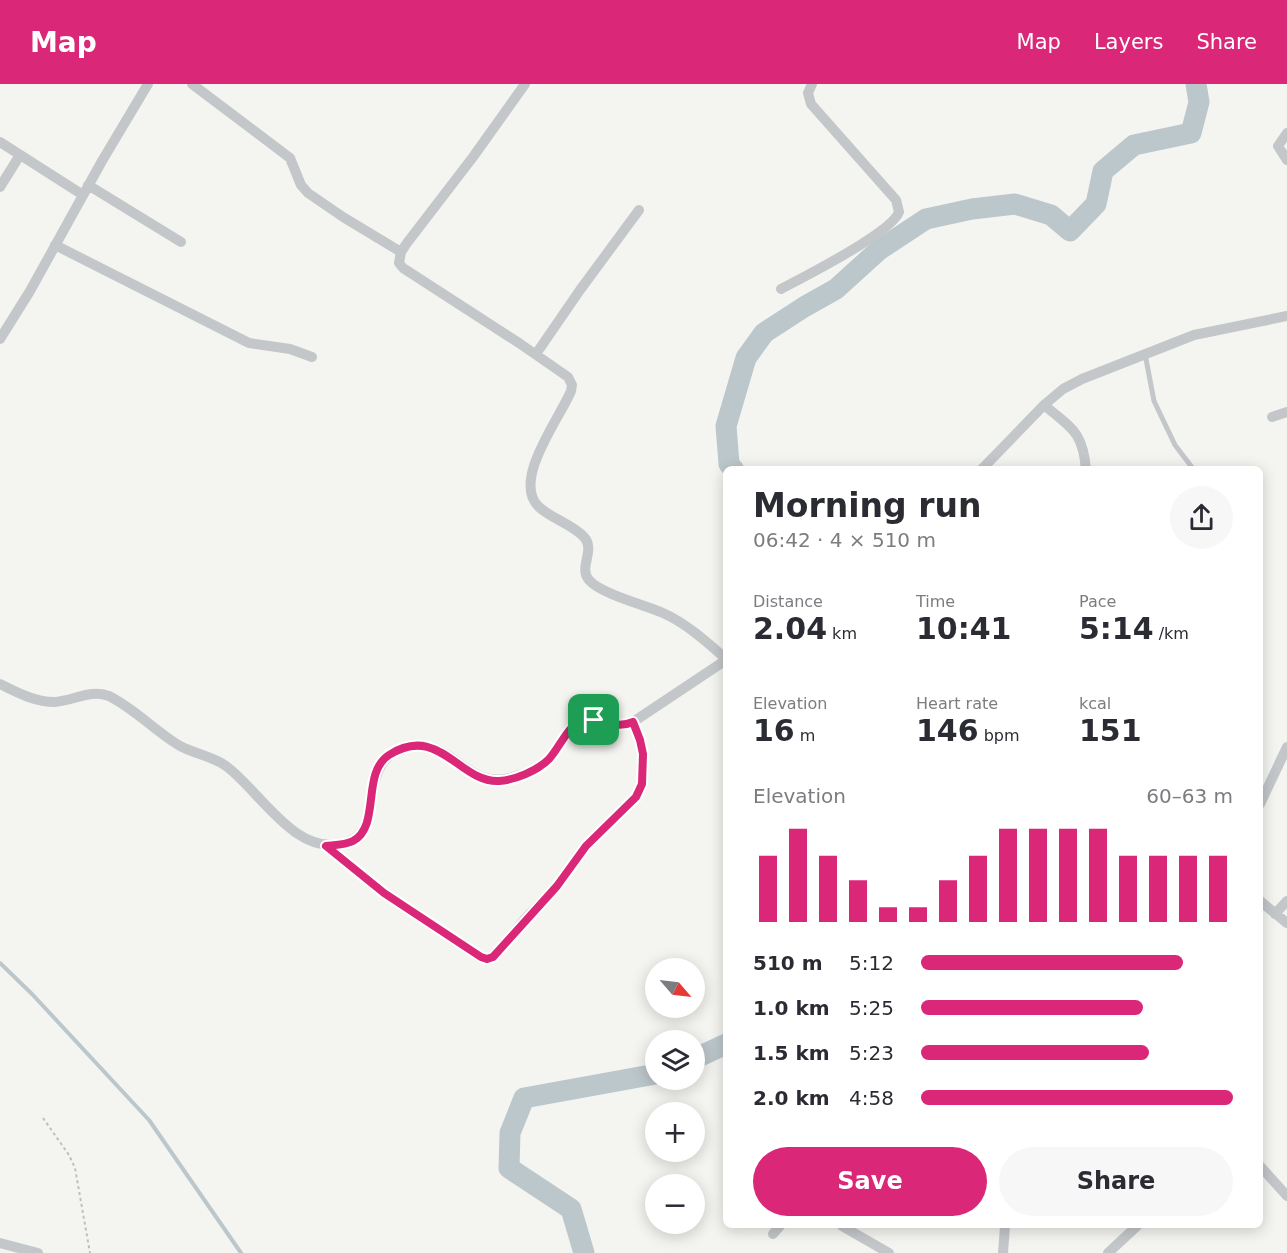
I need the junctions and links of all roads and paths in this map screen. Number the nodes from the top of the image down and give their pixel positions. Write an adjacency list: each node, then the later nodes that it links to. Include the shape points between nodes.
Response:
1 (148, 84): 10 (street)
2 (192, 84): 14 (street, via 290,158 308,193)
3 (525, 84): 14 (street)
4 (812, 84): 15 (street, via 808,93 811,104 896,200 899,212 892,223 837,260)
5 (1287, 133): 8 (street, via 1278,146)
6 (0, 142): 7 (street)
7 (20, 155): 9 (street); 10 (street)
8 (1287, 160)
9 (0, 187)
10 (86, 190): 12 (street); 13 (street)
11 (639, 210): 18 (street)
12 (181, 242)
13 (55, 245): 17 (street); 20 (street, via 249,343 290,349)
14 (401, 252): 18 (street, via 403,268)
15 (781, 289)
16 (1287, 316): 19 (street, via 1194,335)
17 (0, 339)
18 (536, 354): 27 (street, via 563,373 572,386 534,464 530,491 533,499 538,507 587,541 585,570 589,580 664,614)
19 (1145, 354): 21 (street, via 1082,379); 26 (lane, via 1154,401 1175,445)
20 (312, 357)
21 (1044, 405): 24 (street); 25 (street, via 1078,436)
22 (1287, 412): 23 (street)
23 (1272, 417)
24 (985, 466)
25 (1086, 466)
26 (1191, 466)
27 (723, 658)
28 (723, 662): 30 (street)
29 (0, 684): 33 (street, via 25,696 54,702 89,693 109,696 180,746 223,764 297,833)
30 (633, 722): 33 (street, via 624,726 580,721 537,769 499,781 481,777 429,747 416,746 389,755 378,768 363,832 351,842); 33 (street, via 643,754 642,784 636,797 586,846 557,886 490,958 481,957 393,899)
31 (1287, 747): 32 (street)
32 (1263, 798)
33 (326, 846)
34 (1287, 901): 36 (street)
35 (1263, 904): 36 (street)
36 (1275, 914): 37 (street)
37 (1287, 923)
38 (43, 1118): 46 (path, via 75,1168)
39 (1263, 1169): 40 (street)
40 (1287, 1196)
41 (845, 1228): 47 (street)
42 (1005, 1228): 48 (street)
43 (1135, 1228): 49 (street)
44 (0, 1243): 45 (street)
45 (38, 1253)
46 (90, 1253)
47 (889, 1253)
48 (1003, 1253)
49 (1108, 1253)

